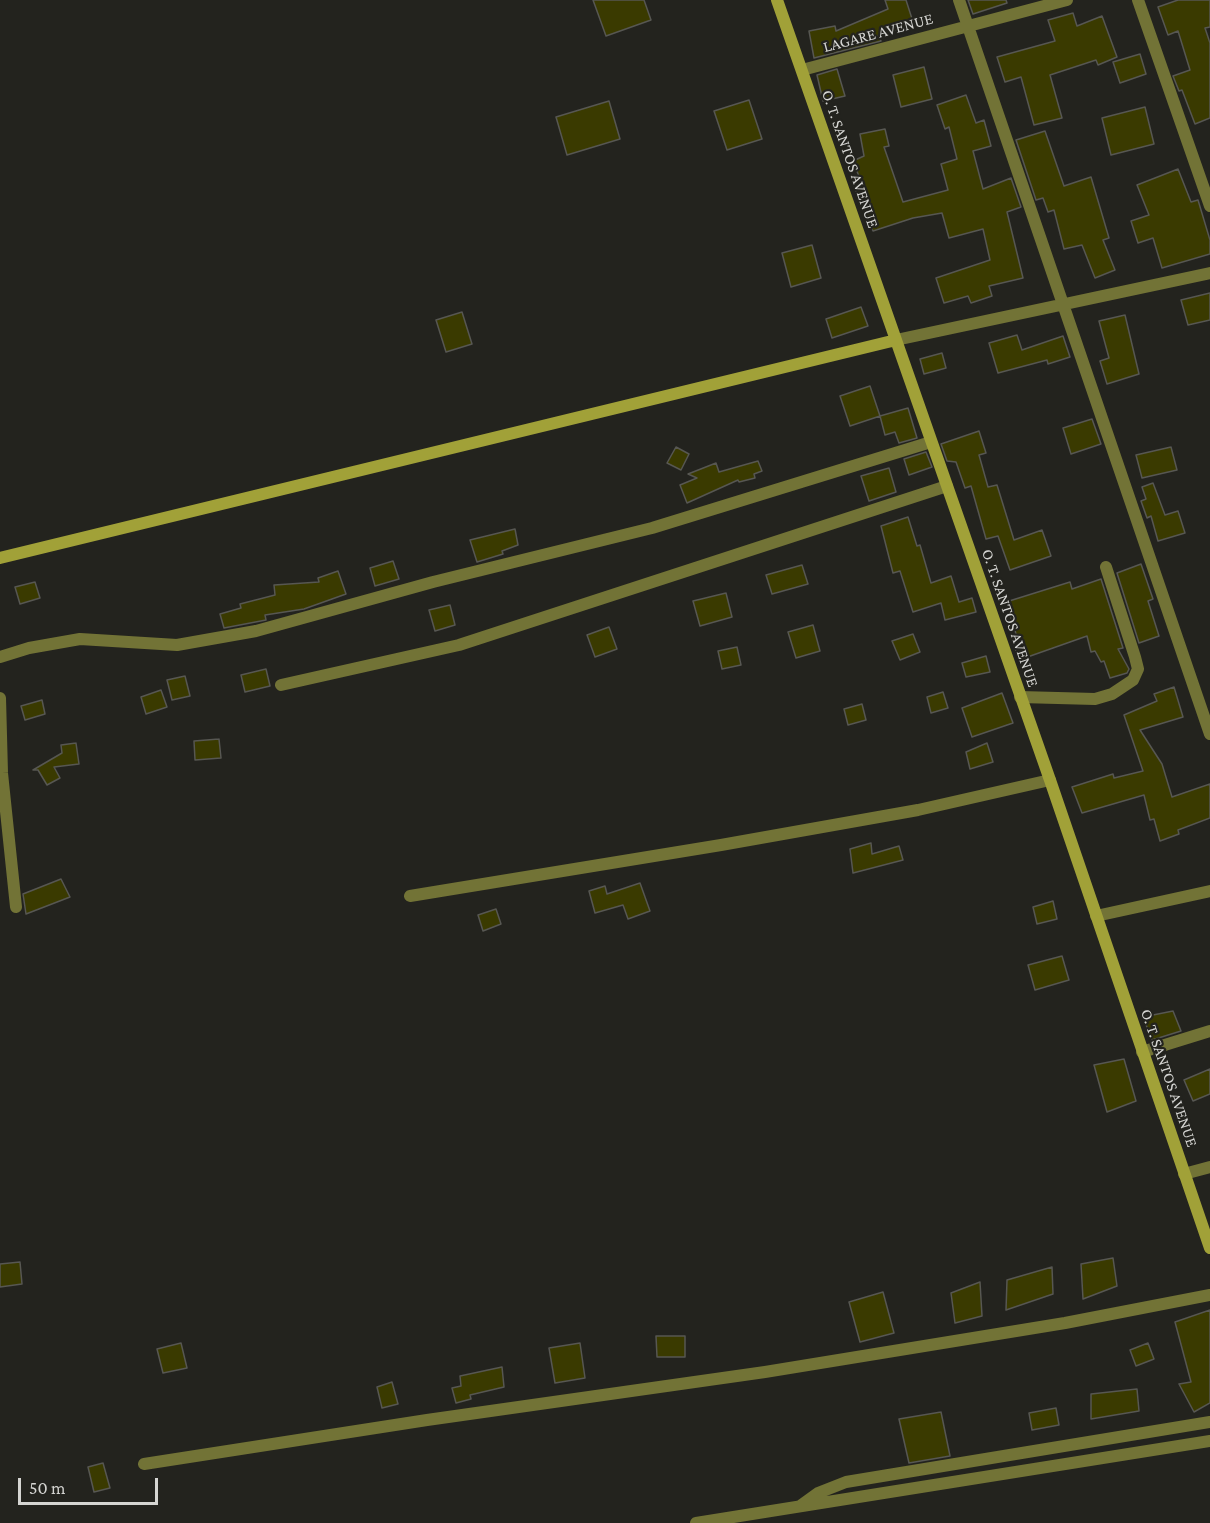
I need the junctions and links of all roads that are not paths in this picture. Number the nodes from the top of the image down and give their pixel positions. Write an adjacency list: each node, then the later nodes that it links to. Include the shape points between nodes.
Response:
1 (777, 0): 6 (street, O. T. SANTOS AVENUE)
2 (959, 0): 5 (street)
3 (1067, 0): 5 (street, LAGARE AVENUE)
4 (1138, 0): 7 (street)
5 (968, 27): 6 (street, LAGARE AVENUE); 9 (street)
6 (802, 70): 10 (street, O. T. SANTOS AVENUE)
7 (1210, 206)
8 (1210, 273): 9 (street)
9 (1062, 306): 10 (street); 19 (street)
10 (896, 340): 11 (street, O. T. SANTOS AVENUE); 13 (street)
11 (932, 442): 12 (street, O. T. SANTOS AVENUE); 15 (street, via 652,528 256,631 177,645 80,639)
12 (947, 486): 16 (street, via 459,645); 17 (street, O. T. SANTOS AVENUE)
13 (0, 558)
14 (1106, 567): 17 (street, via 1138,669 1133,680 1112,694 1095,699)
15 (0, 657)
16 (281, 686)
17 (1020, 697): 20 (street, O. T. SANTOS AVENUE)
18 (0, 698): 23 (street, via 4,796)
19 (1210, 734)
20 (1050, 780): 22 (street, via 918,810); 24 (street, O. T. SANTOS AVENUE)
21 (1210, 891): 24 (street)
22 (410, 896)
23 (16, 907)
24 (1096, 916): 26 (street, O. T. SANTOS AVENUE)
25 (1210, 1031): 26 (street)
26 (1142, 1052): 28 (street, O. T. SANTOS AVENUE)
27 (1210, 1167): 28 (street)
28 (1184, 1174): 29 (street, O. T. SANTOS AVENUE)
29 (1210, 1248)
30 (1210, 1295): 33 (street, via 765,1372)
31 (1210, 1422): 34 (street, via 846,1482 818,1493)
32 (1210, 1441): 34 (street)
33 (144, 1464)
34 (798, 1508): 35 (street)
35 (696, 1523)

